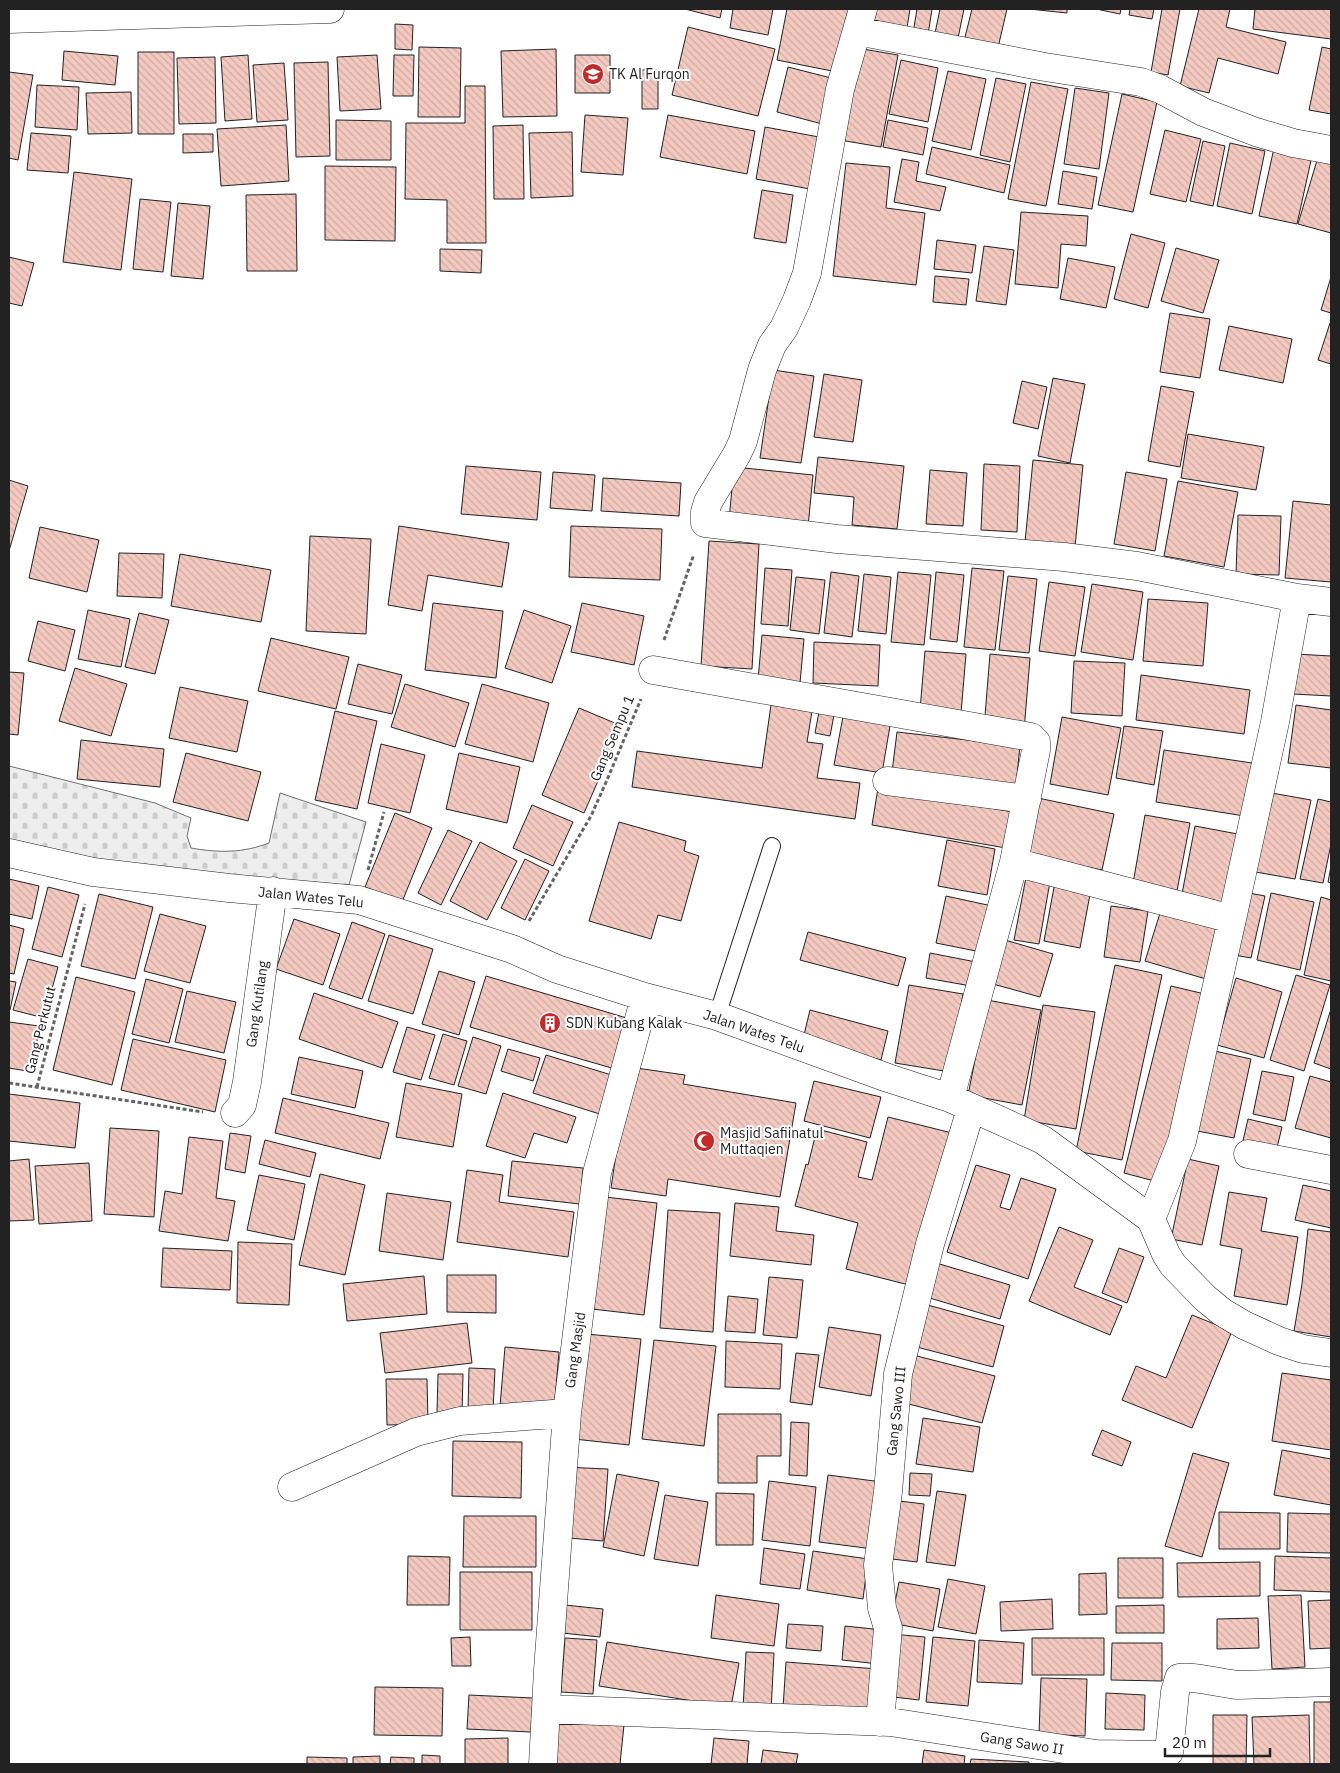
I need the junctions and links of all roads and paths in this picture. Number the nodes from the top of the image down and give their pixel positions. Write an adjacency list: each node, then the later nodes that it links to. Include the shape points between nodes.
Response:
1 (330, 9): 2 (street)
2 (9, 19)
3 (860, 20): 4 (street, via 1045,67 1142,82 1203,112 1256,132); 5 (street, via 840,89 807,273 784,328 772,345 743,442 708,502 704,512)
4 (1331, 150)
5 (705, 523): 6 (street, via 1137,566); 8 (path, Gang Sempu 1)
6 (1297, 598): 7 (street); 18 (street, via 1275,722)
7 (1331, 602)
8 (653, 670): 10 (street, Gang Sawo III, via 1031,737 1036,742 1036,750); 19 (path, Gang Sempu 1, via 591,816)
9 (887, 781): 10 (street)
10 (1027, 799): 14 (street, Gang Sawo III)
11 (384, 812): 17 (path)
12 (772, 846): 21 (lane)
13 (9, 853): 15 (street, Jalan Wates Telu)
14 (1014, 862): 18 (street); 24 (street, Gang Sawo III)
15 (93, 872): 16 (street, Jalan Wates Telu); 23 (path, Gang Perkutut)
16 (273, 891): 17 (street, Jalan Wates Telu); 25 (street, Gang Kutilang, via 247,1082 242,1105)
17 (359, 900): 19 (street, Jalan Wates Telu)
18 (1232, 919): 28 (street, via 1182,1140)
19 (512, 949): 20 (street, Jalan Wates Telu, via 557,969)
20 (645, 998): 21 (street, Jalan Wates Telu); 30 (street, Gang Masjid, via 597,1173)
21 (717, 1016): 24 (street, Jalan Wates Telu)
22 (9, 1083): 23 (path)
23 (38, 1087): 25 (path, Gang Perkutut, via 228,1116)
24 (961, 1103): 28 (street, Jalan Wates Telu, via 1043,1140); 34 (street, Gang Sawo III, via 898,1374 878,1565 882,1608 888,1628)
25 (235, 1113)
26 (1248, 1154): 27 (street)
27 (1331, 1170)
28 (1151, 1219): 29 (street, via 1173,1265 1222,1312 1279,1342)
29 (1331, 1353)
30 (566, 1413): 31 (street, via 460,1421 416,1432); 33 (street, Gang Masjid)
31 (292, 1487)
32 (1331, 1682): 34 (street, Gang Sawo II, via 1238,1685 1179,1678 1169,1752 1162,1755 1096,1754)
33 (546, 1709): 34 (street); 35 (street, Gang Masjid)
34 (884, 1722)
35 (544, 1764)

